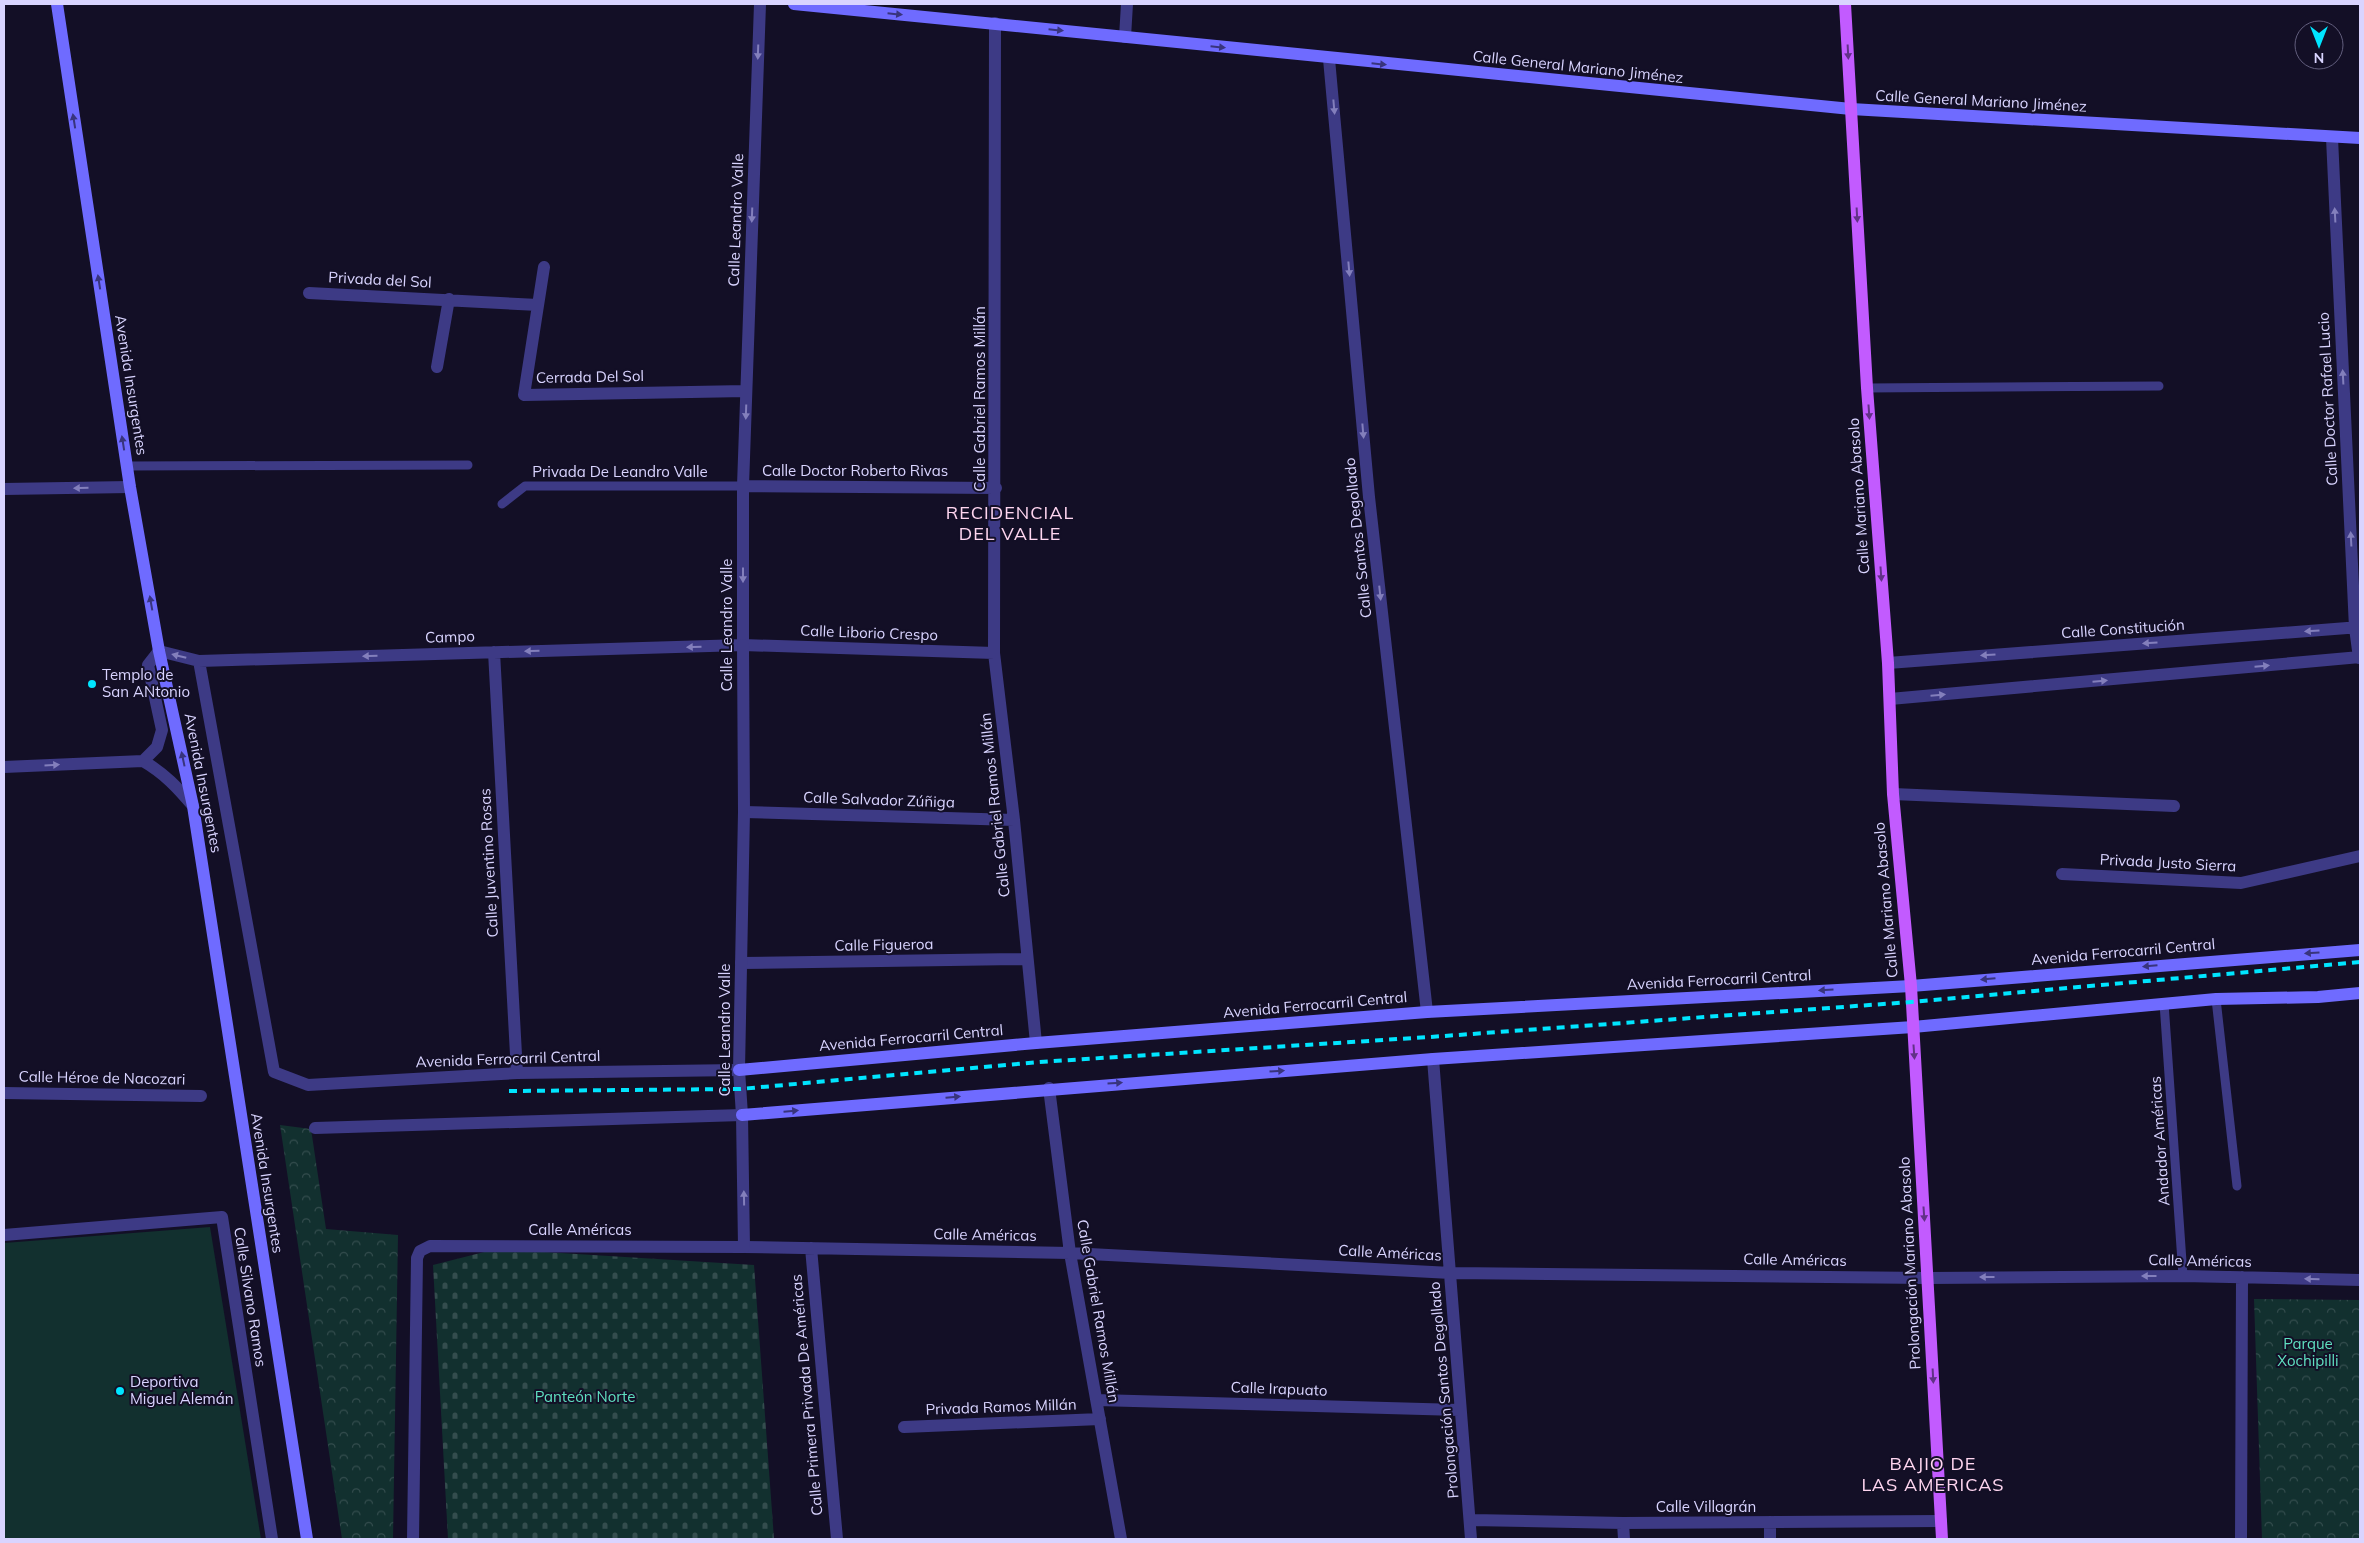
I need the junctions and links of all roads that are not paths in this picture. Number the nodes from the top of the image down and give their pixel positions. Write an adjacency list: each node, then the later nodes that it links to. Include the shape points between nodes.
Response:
1 (57, 4): 21 (main road, Avenida Insurgentes, one-way to 1)
2 (760, 4): 19 (street, Calle Leandro Valle, one-way to 19)
3 (794, 4): 6 (main road, Calle General Mariano Jiménez, one-way to 6)
4 (1127, 4): 7 (street)
5 (1845, 4): 9 (main road, Calle Mariano Abasolo, one-way to 9)
6 (995, 23): 7 (main road, Calle General Mariano Jiménez, one-way to 7); 25 (street, Calle Gabriel Ramos Millán)
7 (1125, 37): 8 (main road, Calle General Mariano Jiménez, one-way to 8)
8 (1330, 59): 9 (main road, Calle General Mariano Jiménez, one-way to 9); 52 (street, Calle Santos Degollado, one-way to 52, via 1369,497)
9 (1851, 109): 10 (main road, Calle General Mariano Jiménez); 18 (main road, Calle Mariano Abasolo, one-way to 18)
10 (2332, 138): 11 (main road, Calle General Mariano Jiménez); 27 (street, Calle Doctor Rafael Lucio, one-way to 10)
11 (2360, 138)
12 (544, 267): 15 (street)
13 (309, 293): 14 (street, Privada del Sol)
14 (449, 300): 15 (street); 16 (street)
15 (538, 305): 19 (street, Cerrada Del Sol, via 524,395)
16 (437, 367)
17 (2159, 386): 18 (lane)
18 (1867, 388): 34 (main road, Calle Mariano Abasolo, one-way to 34)
19 (746, 391): 22 (street, Calle Leandro Valle, one-way to 22)
20 (468, 465): 21 (lane)
21 (127, 466): 23 (main road, Avenida Insurgentes)
22 (743, 486): 25 (street, Calle Doctor Roberto Rivas); 26 (lane, Privada De Leandro Valle, via 525,486); 28 (street, Calle Leandro Valle, one-way to 28)
23 (130, 487): 24 (street, one-way to 24); 29 (main road, Avenida Insurgentes, one-way to 23)
24 (4, 488)
25 (996, 488): 31 (street, Calle Gabriel Ramos Millán)
26 (502, 504)
27 (2358, 627): 32 (street, Calle Doctor Rafael Lucio); 34 (street, Calle Constitución, one-way to 34)
28 (743, 646): 30 (street, Campo, one-way to 30); 31 (street, Calle Liborio Crespo); 41 (street, Calle Leandro Valle)
29 (159, 651): 33 (street, Campo, one-way to 29); 36 (street, via 148,665 162,730 157,747); 39 (main road, Avenida Insurgentes, one-way to 29)
30 (494, 652): 33 (street, Campo, one-way to 33); 57 (street, Calle Juventino Rosas)
31 (994, 653): 42 (street, Calle Gabriel Ramos Millán)
32 (2360, 658): 35 (street, one-way to 32)
33 (199, 661): 57 (street, Avenida Ferrocarril Central, via 274,1072 308,1085)
34 (1888, 663): 35 (main road, Calle Mariano Abasolo)
35 (1890, 699): 38 (main road, Calle Mariano Abasolo)
36 (143, 761): 37 (street, one-way to 36); 39 (street, via 173,782)
37 (4, 767)
38 (1893, 794): 40 (street); 48 (main road, Calle Mariano Abasolo)
39 (193, 806): 82 (main road, Avenida Insurgentes)
40 (2174, 806)
41 (744, 812): 42 (street, Calle Salvador Zúñiga); 47 (street, Calle Leandro Valle)
42 (1014, 820): 46 (street, Calle Gabriel Ramos Millán)
43 (2360, 856): 44 (street, Privada Justo Sierra, via 2241,883)
44 (2062, 874)
45 (2360, 950): 48 (main road, Avenida Ferrocarril Central, one-way to 48)
46 (1026, 960): 47 (street, Calle Figueroa); 54 (street, Calle Gabriel Ramos Millán)
47 (741, 963): 56 (street, Calle Leandro Valle)
48 (1910, 986): 52 (main road, Avenida Ferrocarril Central, one-way to 52); 53 (main road, Prolongación Mariano Abasolo)
49 (2360, 993): 50 (main road)
50 (2216, 999): 51 (main road); 63 (lane)
51 (2164, 1003): 53 (main road); 69 (lane, Andador Américas)
52 (1427, 1012): 54 (main road, Avenida Ferrocarril Central)
53 (1912, 1027): 55 (main road); 71 (main road, Prolongación Mariano Abasolo, one-way to 71)
54 (1036, 1043): 56 (main road, Avenida Ferrocarril Central)
55 (1433, 1059): 58 (main road, one-way to 55); 68 (street, Prolongación Santos Degollado)
56 (738, 1070): 57 (street, Avenida Ferrocarril Central); 61 (street, Calle Leandro Valle)
57 (517, 1073)
58 (1049, 1088): 61 (main road, one-way to 58); 67 (street, Calle Gabriel Ramos Millán)
59 (4, 1093): 60 (street, Calle Héroe de Nacozari)
60 (201, 1096)
61 (742, 1115): 62 (street); 65 (street, Calle Leandro Valle, one-way to 61)
62 (315, 1128)
63 (2238, 1186)
64 (4, 1235): 81 (street, Calle Silvano Ramos, via 222,1217)
65 (744, 1247): 66 (street, Calle Américas); 83 (street, Calle Américas, via 430,1246 420,1250 416,1258)
66 (811, 1248): 67 (street, Calle Américas); 84 (street, Calle Primera Privada De Américas)
67 (1070, 1253): 68 (street, Calle Américas); 73 (street, Calle Gabriel Ramos Millán)
68 (1451, 1273): 71 (street, Calle Américas); 74 (street, Prolongación Santos Degollado)
69 (2183, 1276): 70 (street, Calle Américas); 71 (street, Calle Américas, one-way to 71)
70 (2242, 1277): 72 (street, Calle Américas, one-way to 70); 90 (street)
71 (1928, 1278): 78 (main road, Prolongación Mariano Abasolo, one-way to 78)
72 (2360, 1280)
73 (1097, 1400): 74 (street, Calle Irapuato); 75 (street, Calle Gabriel Ramos Millán)
74 (1460, 1410): 77 (street, Prolongación Santos Degollado)
75 (1100, 1420): 76 (street, Privada Ramos Millán); 85 (street, Calle Gabriel Ramos Millán)
76 (904, 1427)
77 (1471, 1520): 80 (street, Calle Villagrán); 86 (street, Prolongación Santos Degollado)
78 (1941, 1521): 79 (street, Calle Villagrán); 89 (main road, Prolongación Mariano Abasolo)
79 (1770, 1522): 80 (street, Calle Villagrán); 88 (street)
80 (1623, 1524): 87 (street)
81 (272, 1539)
82 (307, 1539)
83 (413, 1539)
84 (837, 1539)
85 (1120, 1539)
86 (1471, 1539)
87 (1624, 1539)
88 (1770, 1539)
89 (1942, 1539)
90 (2241, 1539)

